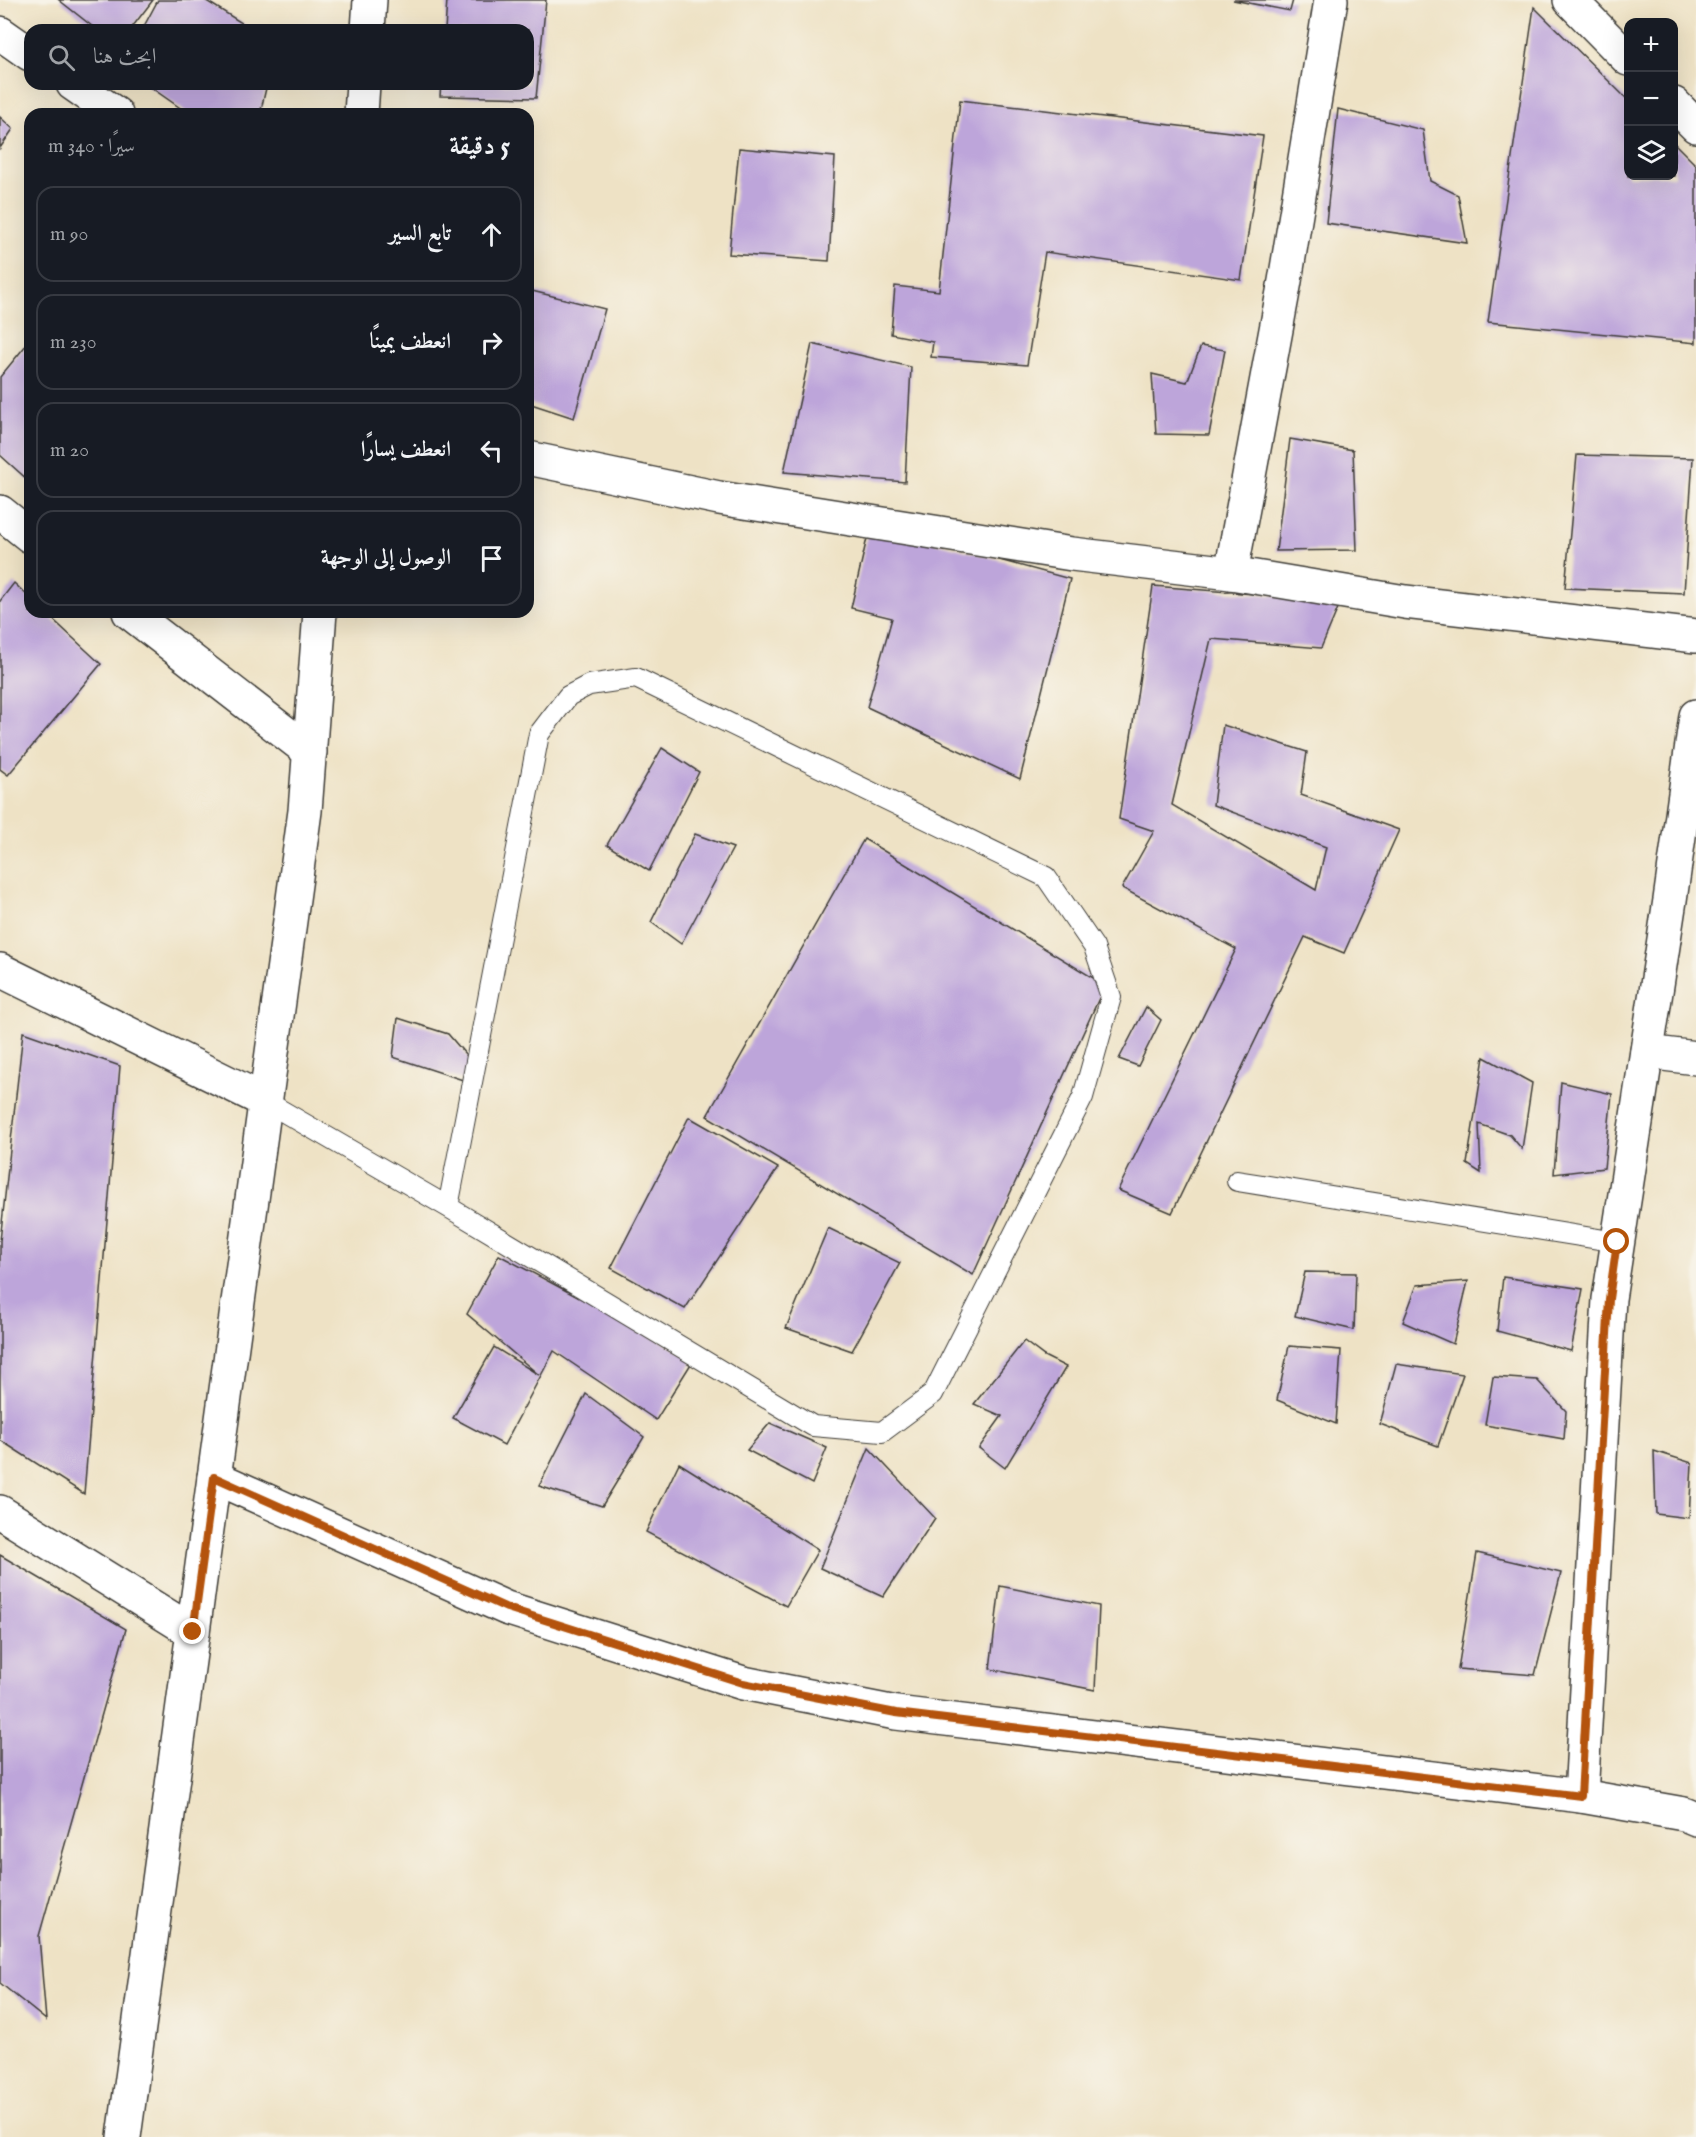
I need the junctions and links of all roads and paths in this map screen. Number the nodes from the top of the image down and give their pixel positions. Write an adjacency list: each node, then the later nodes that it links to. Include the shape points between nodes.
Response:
1 (370, 0): 4 (street)
2 (1331, 0): 17 (street)
3 (1570, 0): 7 (street)
4 (368, 24)
5 (0, 33): 6 (street)
6 (24, 50)
7 (1624, 53)
8 (82, 90): 10 (street)
9 (363, 90): 11 (street)
10 (107, 108)
11 (361, 108)
12 (1678, 108): 13 (street)
13 (1696, 126)
14 (534, 459): 17 (street, via 719,498 1072,554)
15 (0, 512): 16 (street)
16 (24, 531)
17 (1231, 573): 20 (street, via 1405,602)
18 (137, 618): 22 (street)
19 (320, 618): 22 (street)
20 (1696, 636)
21 (1696, 716): 24 (street)
22 (310, 752): 26 (street)
23 (0, 969): 26 (street)
24 (1647, 1052): 25 (street); 29 (street)
25 (1696, 1058)
26 (265, 1101): 28 (lane); 30 (street)
27 (1237, 1181): 29 (lane)
28 (448, 1207): 28 (lane, via 539,734 568,696 589,685 636,678 1046,877 1094,946 1111,997 1083,1097 933,1394 882,1432 813,1426)
29 (1617, 1242): 33 (street, via 1609,1299)
30 (214, 1477): 32 (street); 33 (street, via 507,1608 743,1683 896,1713)
31 (0, 1512): 32 (street)
32 (193, 1632): 35 (street)
33 (1581, 1796): 34 (street)
34 (1696, 1819)
35 (124, 2137)

